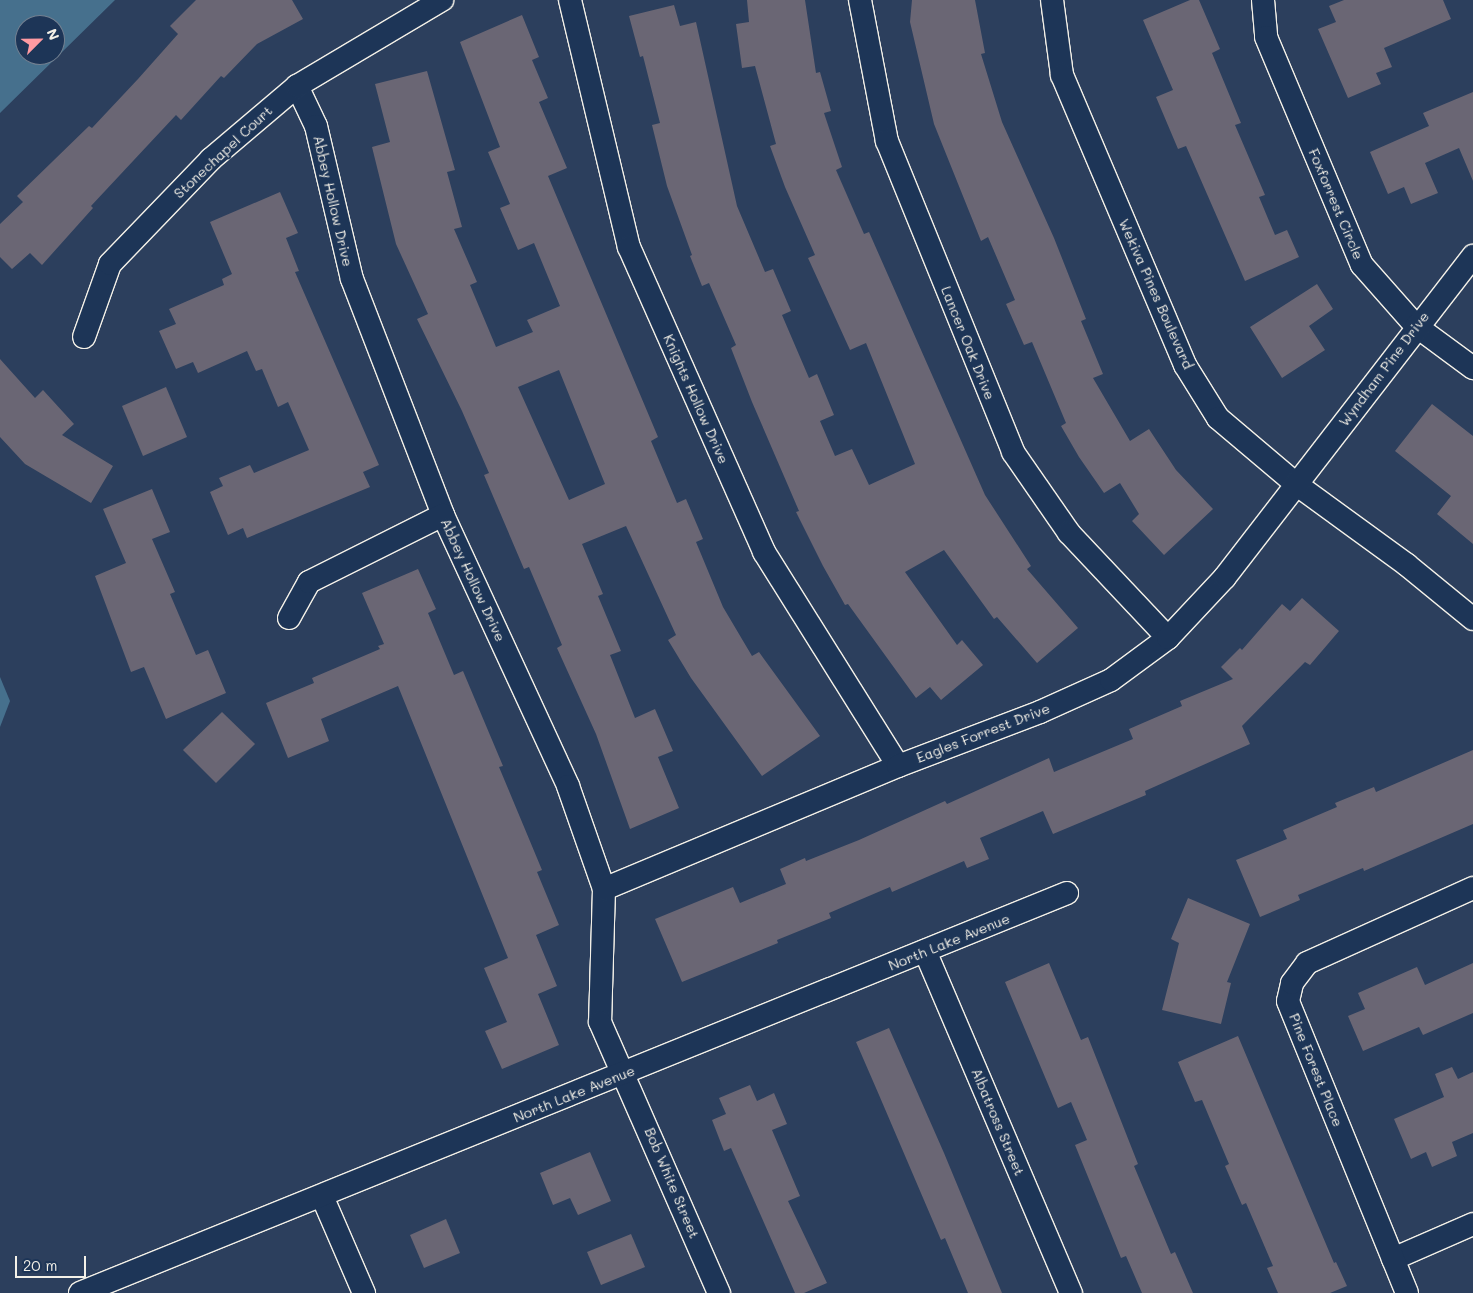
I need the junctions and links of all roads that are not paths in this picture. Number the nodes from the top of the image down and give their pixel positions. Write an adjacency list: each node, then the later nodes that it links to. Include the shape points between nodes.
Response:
1 (442, 0): 6 (street, Stonechapel Court)
2 (570, 0): 16 (street, Knights Hollow Drive, via 629,247 764,552)
3 (860, 0): 15 (street, Lancer Oak Drive, via 888,141 1013,452 1069,533)
4 (1052, 0): 11 (street, Wekiva Pines Boulevard, via 1062,75 1185,365 1218,418)
5 (1263, 0): 8 (street, Foxforrest Circle, via 1266,38 1362,265)
6 (297, 86): 9 (street, Stonechapel Court, via 212,159 110,264); 12 (street, Abbey Hollow Drive, via 316,126 352,279)
7 (1473, 256): 8 (street, Wyndham Pine Drive)
8 (1416, 326): 10 (street, Foxforrest Circle); 11 (street, Wyndham Pine Drive)
9 (84, 337)
10 (1473, 368)
11 (1296, 484): 14 (street, Wekiva Pines Boulevard, via 1408,565); 15 (street, Eagles Forrest Drive, via 1225,577)
12 (443, 515): 13 (street, via 309,582); 18 (street, Abbey Hollow Drive, via 568,786)
13 (289, 618)
14 (1473, 619)
15 (1168, 638): 16 (street, Eagles Forrest Drive, via 1111,680 1040,712)
16 (898, 766): 18 (street, Eagles Forrest Drive)
17 (1473, 888): 24 (street, Pine Forest Place, via 1307,963 1292,983 1288,1001)
18 (604, 889): 21 (street, Abbey Hollow Drive, via 600,1022)
19 (1067, 894): 20 (street, North Lake Avenue)
20 (925, 951): 21 (street, North Lake Avenue); 28 (street, Albatross Street)
21 (626, 1074): 22 (street, North Lake Avenue); 27 (street, Bob White Street)
22 (322, 1196): 25 (street, North Lake Avenue); 26 (street)
23 (1473, 1224): 24 (street)
24 (1393, 1259): 29 (street, Pine Forest Place)
25 (80, 1293)
26 (364, 1293)
27 (719, 1293)
28 (1071, 1293)
29 (1407, 1293)

